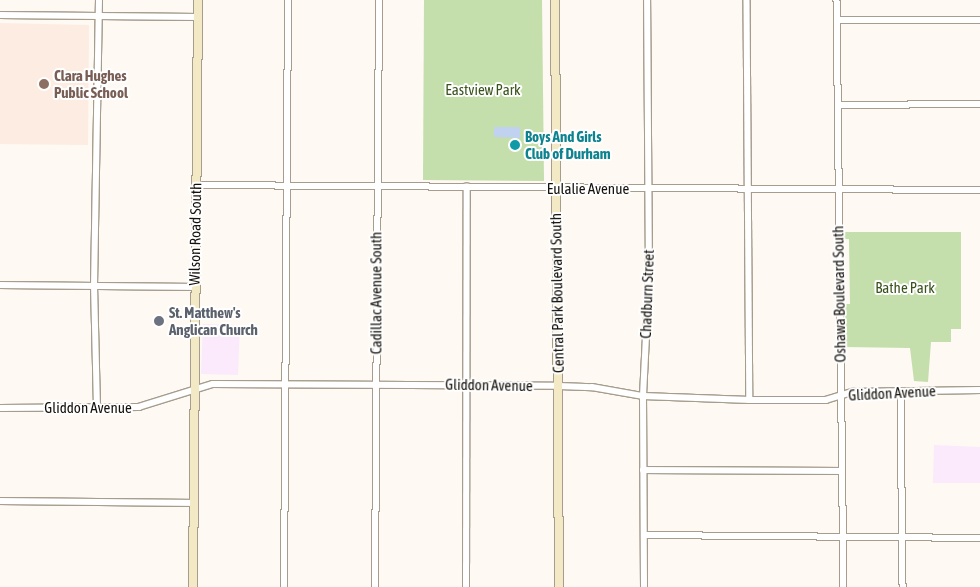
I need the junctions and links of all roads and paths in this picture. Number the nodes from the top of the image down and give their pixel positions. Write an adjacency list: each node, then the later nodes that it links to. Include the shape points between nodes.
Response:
1 (99, 0): 10 (street)
2 (198, 0): 11 (main road, Wilson Road South)
3 (288, 0): 17 (street)
4 (379, 0): 18 (street, Cadillac Avenue South)
5 (555, 0): 20 (main road, Central Park Boulevard South)
6 (647, 0): 21 (street, Chadburn Street)
7 (746, 0): 22 (street)
8 (837, 0): 12 (street, Oshawa Boulevard South)
9 (0, 15): 10 (street)
10 (99, 15): 11 (street); 26 (street)
11 (197, 16): 16 (main road, Wilson Road South)
12 (838, 20): 13 (street); 15 (street, Oshawa Boulevard South)
13 (980, 20)
14 (980, 104): 15 (street)
15 (838, 105): 23 (street, Oshawa Boulevard South)
16 (196, 184): 17 (street, Eulalie Avenue); 27 (main road, Wilson Road South)
17 (286, 186): 18 (street, Eulalie Avenue); 29 (street)
18 (377, 187): 19 (street, Eulalie Avenue); 28 (street, Cadillac Avenue South)
19 (467, 187): 20 (street, Eulalie Avenue); 30 (street)
20 (555, 189): 21 (street, Eulalie Avenue); 31 (main road, Central Park Boulevard South)
21 (649, 189): 22 (street, Eulalie Avenue); 35 (street, Chadburn Street, via 649,276)
22 (747, 189): 23 (street, Eulalie Avenue); 37 (street)
23 (837, 190): 24 (street, Eulalie Avenue); 36 (street, Oshawa Boulevard South)
24 (980, 190)
25 (0, 285): 26 (street)
26 (94, 286): 27 (street); 39 (street)
27 (195, 287): 32 (main road, Wilson Road South)
28 (376, 383): 29 (street, Gliddon Avenue); 30 (street, Gliddon Avenue); 50 (street, Cadillac Avenue South)
29 (285, 384): 32 (street, Gliddon Avenue, via 213,384); 49 (street)
30 (467, 384): 31 (street, Gliddon Avenue); 51 (street)
31 (559, 386): 35 (street, Gliddon Avenue, via 592,387); 52 (main road, Central Park Boulevard South)
32 (195, 388): 39 (street, Gliddon Avenue, via 139,407); 43 (main road, Wilson Road South)
33 (980, 390): 34 (street, Gliddon Avenue)
34 (901, 391): 36 (street, Gliddon Avenue, via 853,392); 46 (street)
35 (643, 396): 37 (street, Gliddon Avenue); 40 (street, Chadburn Street)
36 (841, 396): 37 (street, Gliddon Avenue, via 826,400); 41 (street, Oshawa Boulevard South)
37 (750, 400)
38 (0, 408): 39 (street, Gliddon Avenue)
39 (96, 408)
40 (643, 470): 41 (street); 44 (street, Chadburn Street)
41 (841, 471): 45 (street, Oshawa Boulevard South)
42 (0, 502): 43 (street)
43 (195, 503): 48 (main road, Wilson Road South)
44 (644, 535): 45 (street); 53 (street, Chadburn Street)
45 (844, 538): 46 (street); 54 (street, Oshawa Boulevard South)
46 (902, 538): 47 (street); 55 (street)
47 (980, 538)
48 (193, 587)
49 (284, 587)
50 (375, 587)
51 (466, 587)
52 (559, 587)
53 (644, 587)
54 (844, 587)
55 (903, 587)

